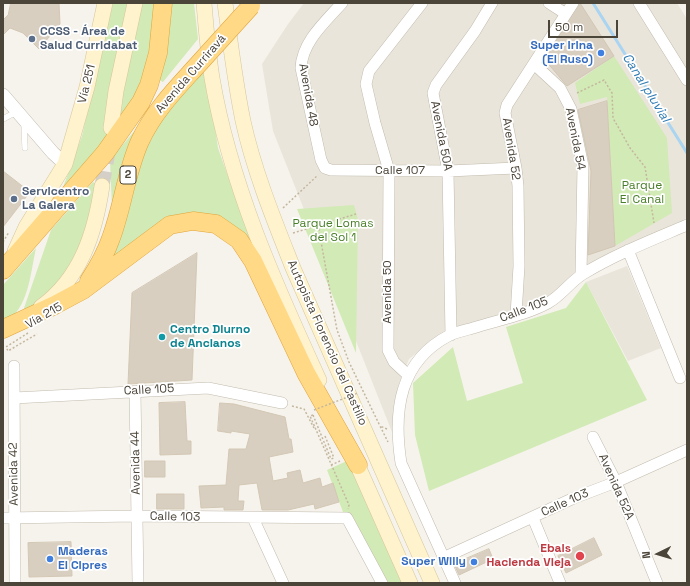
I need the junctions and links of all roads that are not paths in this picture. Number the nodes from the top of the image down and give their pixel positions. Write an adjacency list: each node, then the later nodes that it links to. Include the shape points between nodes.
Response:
1 (105, 3): 21 (main road, Vía 251, via 87,88)
2 (135, 3): 19 (main road, via 116,91)
3 (163, 3): 29 (highway, Avenida Curriravá, via 156,59 149,85 132,116 105,153)
4 (204, 3): 45 (main road, Autopista Florencio del Castillo, via 212,78 227,145 245,203 290,317)
5 (225, 3): 58 (main road, Autopista Florencio del Castillo, via 234,73 244,122 273,217)
6 (342, 3): 23 (street, Avenida 48, via 305,48 301,68 321,160)
7 (422, 3): 24 (street, Avenida 50, via 366,77 375,123)
8 (492, 3): 25 (street, Avenida 50A, via 433,93)
9 (549, 3): 13 (street)
10 (573, 3): 13 (street, Avenida 52)
11 (639, 3): 15 (street)
12 (252, 5): 31 (highway, Avenida Curriravá / 2, bridge, via 152,119 140,141 127,176 112,236)
13 (566, 14): 14 (street, Avenida 52)
14 (534, 64): 22 (street, Avenida 52, via 507,105 505,113); 30 (street, Avenida 54, via 560,88 571,109 583,166)
15 (687, 80)
16 (3, 95): 17 (street)
17 (20, 116): 18 (lane); 20 (lane); 21 (street)
18 (3, 119)
19 (111, 128)
20 (25, 148)
21 (65, 164): 29 (main road, Vía 251, via 26,227)
22 (516, 168): 25 (street, Calle 107); 32 (street, Avenida 52, via 519,266)
23 (328, 169): 24 (street, Calle 107)
24 (389, 171): 25 (street, Calle 107); 38 (street, Avenida 50, via 388,350 394,362)
25 (448, 171): 35 (street, Avenida 50A)
26 (102, 186): 33 (main road, via 93,234 75,272)
27 (687, 225): 28 (street, Calle 105)
28 (628, 250): 30 (street, Calle 105); 39 (street)
29 (7, 266)
30 (581, 275): 32 (street, Calle 105, via 556,298)
31 (83, 290): 33 (highway, Avenida Curriravá / 2, via 55,305); 36 (main road, Vía 215, via 44,318); 45 (highway, via 170,225 193,222 216,224 239,240 252,261 306,373)
32 (516, 315): 35 (street, Calle 105)
33 (28, 325): 34 (highway, Avenida Curriravá / 2)
34 (3, 329)
35 (451, 335): 38 (street, Calle 105, via 421,358)
36 (3, 338)
37 (14, 366): 41 (street, Avenida 42)
38 (408, 375): 52 (street, via 400,401 398,434 401,463)
39 (680, 378)
40 (135, 391): 41 (street, Calle 105); 42 (street, Calle 105, via 208,388); 47 (street, Avenida 44)
41 (14, 398): 49 (street, Avenida 42)
42 (282, 403)
43 (593, 437): 46 (street, Avenida 52A)
44 (687, 450): 46 (street, Calle 103)
45 (358, 465): 57 (main road, Autopista Florencio del Castillo)
46 (616, 482): 51 (street, Calle 103, via 574,498); 61 (street, Avenida 52A)
47 (137, 516): 49 (street, Calle 103); 50 (street, Calle 103); 54 (street, Avenida 44)
48 (3, 518): 49 (street, Calle 103)
49 (15, 518): 53 (street, Avenida 42)
50 (254, 518): 55 (street); 56 (street, Calle 103, via 347,518)
51 (533, 518): 52 (street, Calle 103); 60 (street)
52 (443, 558): 59 (street)
53 (15, 583)
54 (138, 583)
55 (283, 583)
56 (382, 583)
57 (410, 583)
58 (432, 583)
59 (455, 583)
60 (560, 583)
61 (656, 583)

